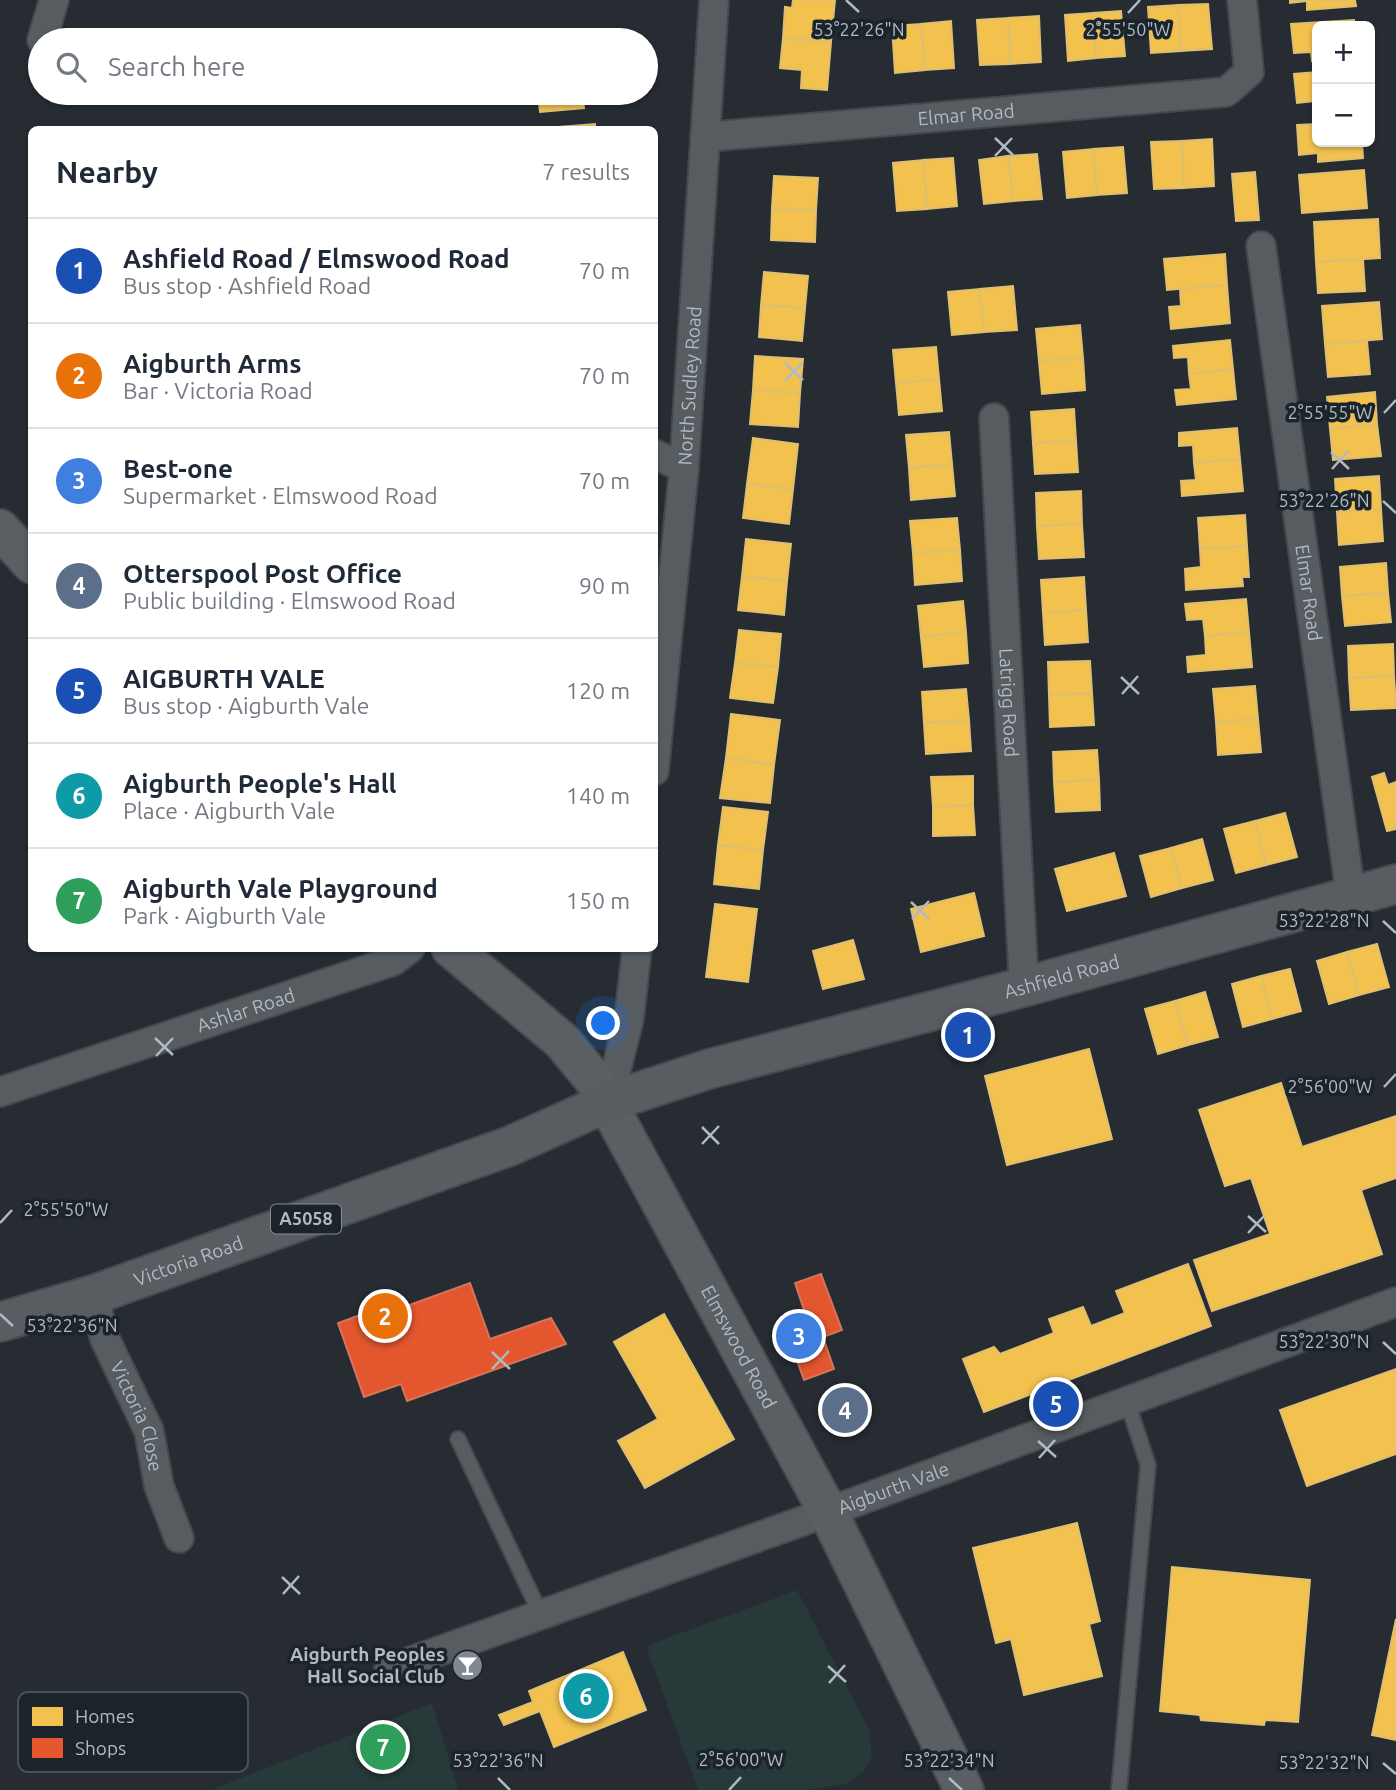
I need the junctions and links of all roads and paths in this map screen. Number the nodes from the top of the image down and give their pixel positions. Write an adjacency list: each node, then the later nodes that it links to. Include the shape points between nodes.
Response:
1 (54, 0): 4 (street)
2 (714, 0): 5 (street, North Sudley Road)
3 (1242, 0): 5 (street, Elmar Road, via 1249,72 1226,92)
4 (45, 28)
5 (705, 137): 9 (street, North Sudley Road)
6 (1261, 246): 14 (street, Elmar Road)
7 (994, 418): 18 (street, Latrigg Road)
8 (658, 456): 9 (street)
9 (684, 468): 12 (street, North Sudley Road)
10 (0, 528): 11 (street)
11 (28, 560)
12 (658, 731)
13 (1396, 884): 14 (main road, Ashfield Road / A5058)
14 (1351, 897): 18 (main road, Ashfield Road / A5058)
15 (405, 952): 19 (street, Ashlar Road, via 393,961)
16 (456, 952): 20 (street, Elmswood Road, via 562,1041)
17 (637, 952): 20 (street, via 629,1019)
18 (1024, 987): 20 (main road, Ashfield Road / A5058, via 709,1069)
19 (0, 1092)
20 (608, 1102): 21 (main road, Victoria Road / A5058, via 510,1146); 26 (street, Elmswood Road)
21 (93, 1295): 23 (main road, Victoria Road / A5058); 27 (street, Victoria Close, via 105,1339 149,1431 159,1486)
22 (1396, 1302): 24 (street, Aigburth Vale)
23 (0, 1322)
24 (1127, 1401): 26 (street, Aigburth Vale); 31 (lane, via 1148,1465)
25 (458, 1439): 28 (lane)
26 (828, 1512): 28 (street, Aigburth Vale); 30 (street, Elmswood Road)
27 (179, 1538)
28 (541, 1615): 29 (street, Aigburth Vale)
29 (389, 1669)
30 (964, 1790)
31 (1119, 1790)

